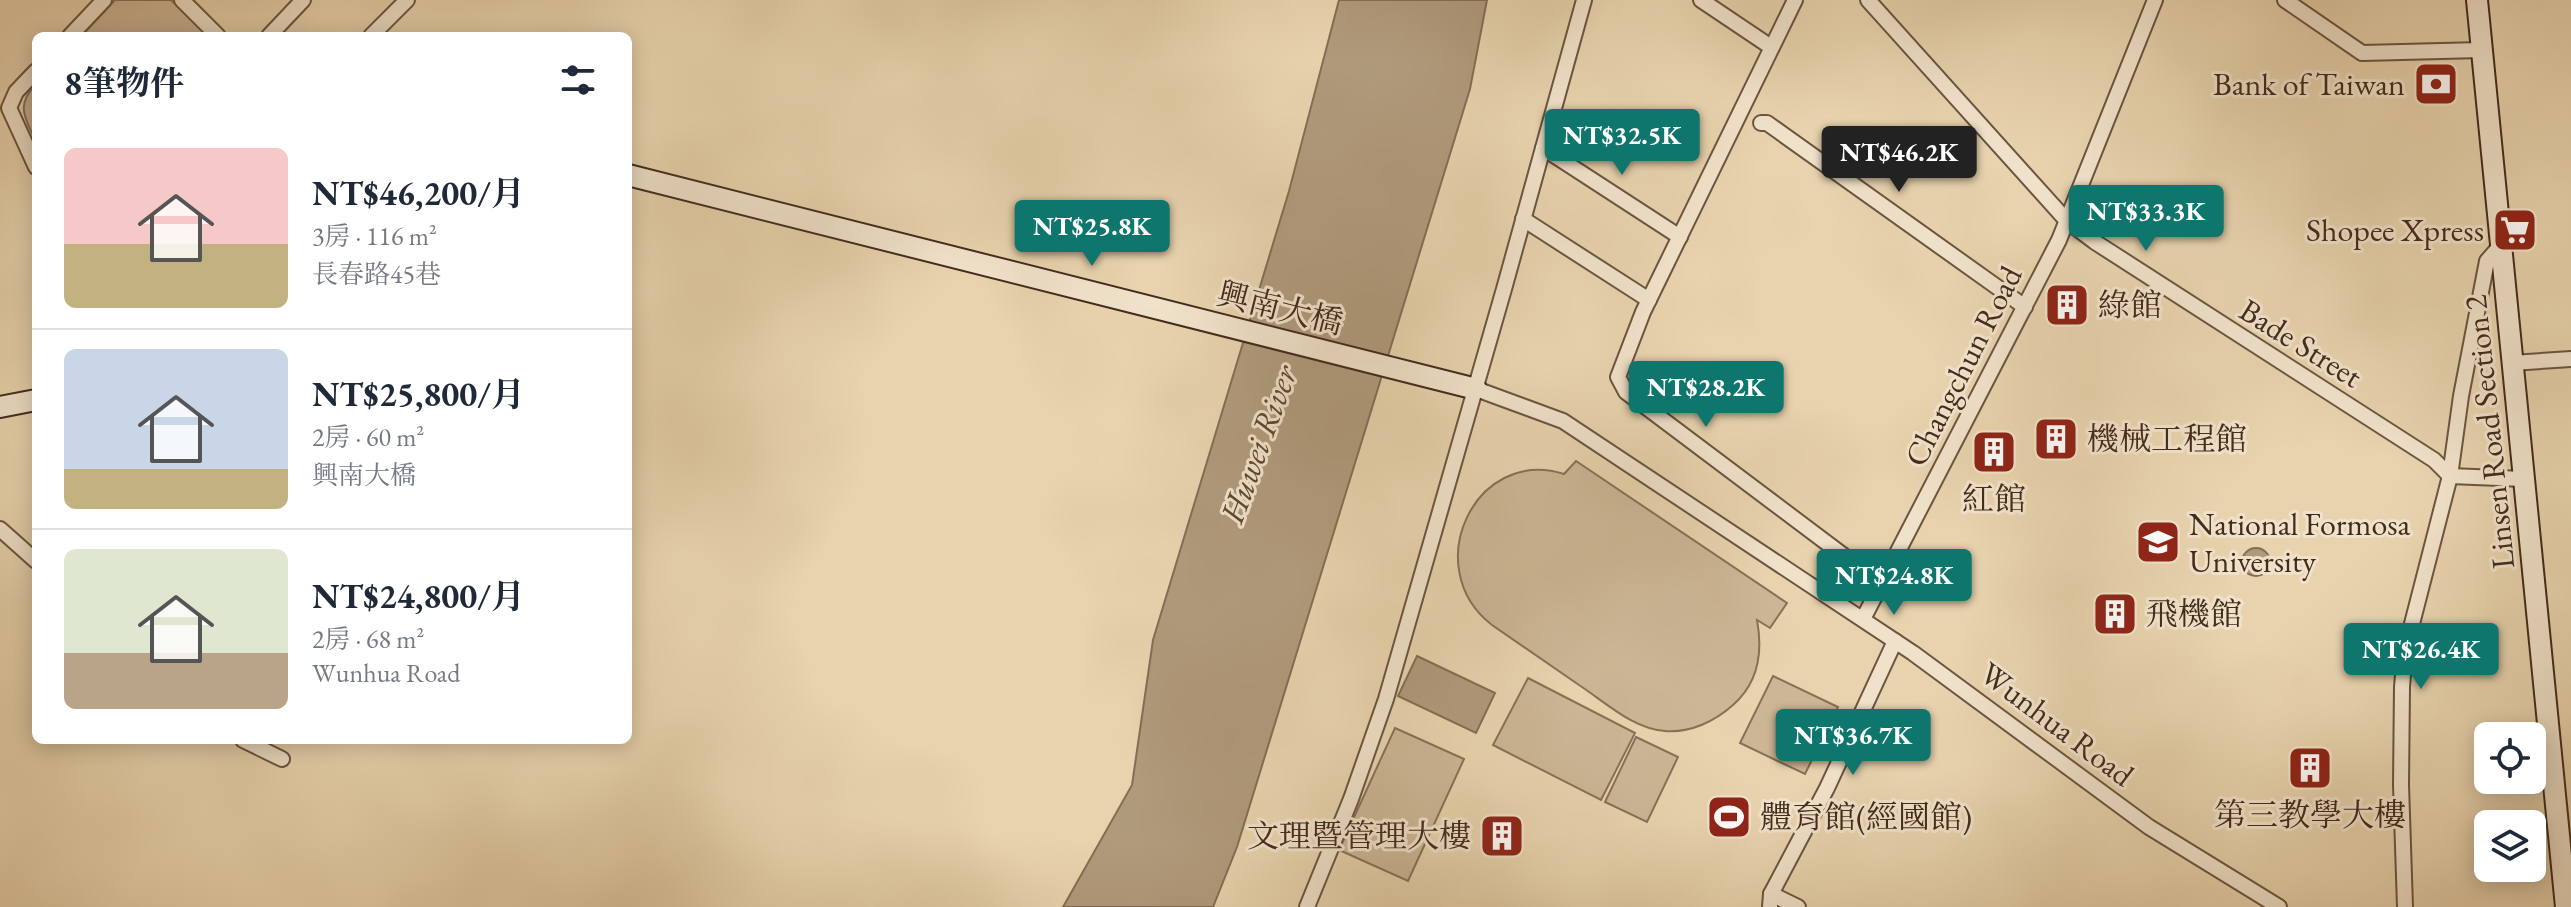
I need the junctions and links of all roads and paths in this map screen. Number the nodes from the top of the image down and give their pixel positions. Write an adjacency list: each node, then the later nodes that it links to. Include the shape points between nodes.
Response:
1 (104, 0): 12 (street)
2 (182, 0): 13 (street)
3 (303, 0): 14 (street)
4 (407, 0): 15 (street)
5 (1584, 0): 21 (street)
6 (1701, 0): 16 (street)
7 (1795, 0): 16 (street)
8 (2155, 0): 25 (street, Changchun Road)
9 (2285, 0): 17 (street, via 2362,53)
10 (2477, 0): 17 (main road, Linsen Road Section 2)
11 (1874, 2): 25 (street, Bade Street)
12 (74, 32)
13 (214, 32)
14 (273, 32)
15 (375, 32)
16 (1771, 47): 26 (street)
17 (2481, 50): 27 (main road, Linsen Road Section 2)
18 (32, 75): 19 (street)
19 (4, 103): 22 (street)
20 (1761, 123): 29 (street)
21 (1543, 148): 24 (street); 26 (street)
22 (32, 159)
23 (632, 176): 32 (main road, 興南大橋)
24 (1523, 219): 28 (street); 32 (street)
25 (2067, 221): 29 (street, Changchun Road); 35 (street, Bade Street, via 2434,460)
26 (1680, 237): 28 (street)
27 (2501, 245): 31 (main road, Linsen Road Section 2); 35 (street, via 2487,261)
28 (1649, 300): 39 (street, via 1618,377 1626,392)
29 (2025, 307): 39 (street, Changchun Road)
30 (2571, 359): 31 (street)
31 (2512, 363): 36 (main road, Linsen Road Section 2)
32 (1476, 389): 40 (street, Wunhua Road, via 1563,421); 46 (street, via 1386,699)
33 (32, 401): 34 (main road)
34 (0, 407)
35 (2450, 476): 36 (street); 50 (street, via 2405,651)
36 (2524, 479): 44 (main road, Linsen Road Section 2)
37 (0, 529): 38 (street)
38 (32, 557)
39 (1880, 583): 40 (street, Changchun Road)
40 (1863, 619): 41 (street, Wunhua Road)
41 (1895, 641): 45 (street); 49 (street, Wunhua Road, via 2149,827)
42 (251, 744): 43 (street)
43 (282, 759)
44 (2563, 797): 51 (main road, Linsen Road Section 2)
45 (1771, 900): 47 (street); 48 (street)
46 (1307, 907)
47 (1763, 907)
48 (1798, 907)
49 (2279, 907)
50 (2405, 907)
51 (2566, 907)

